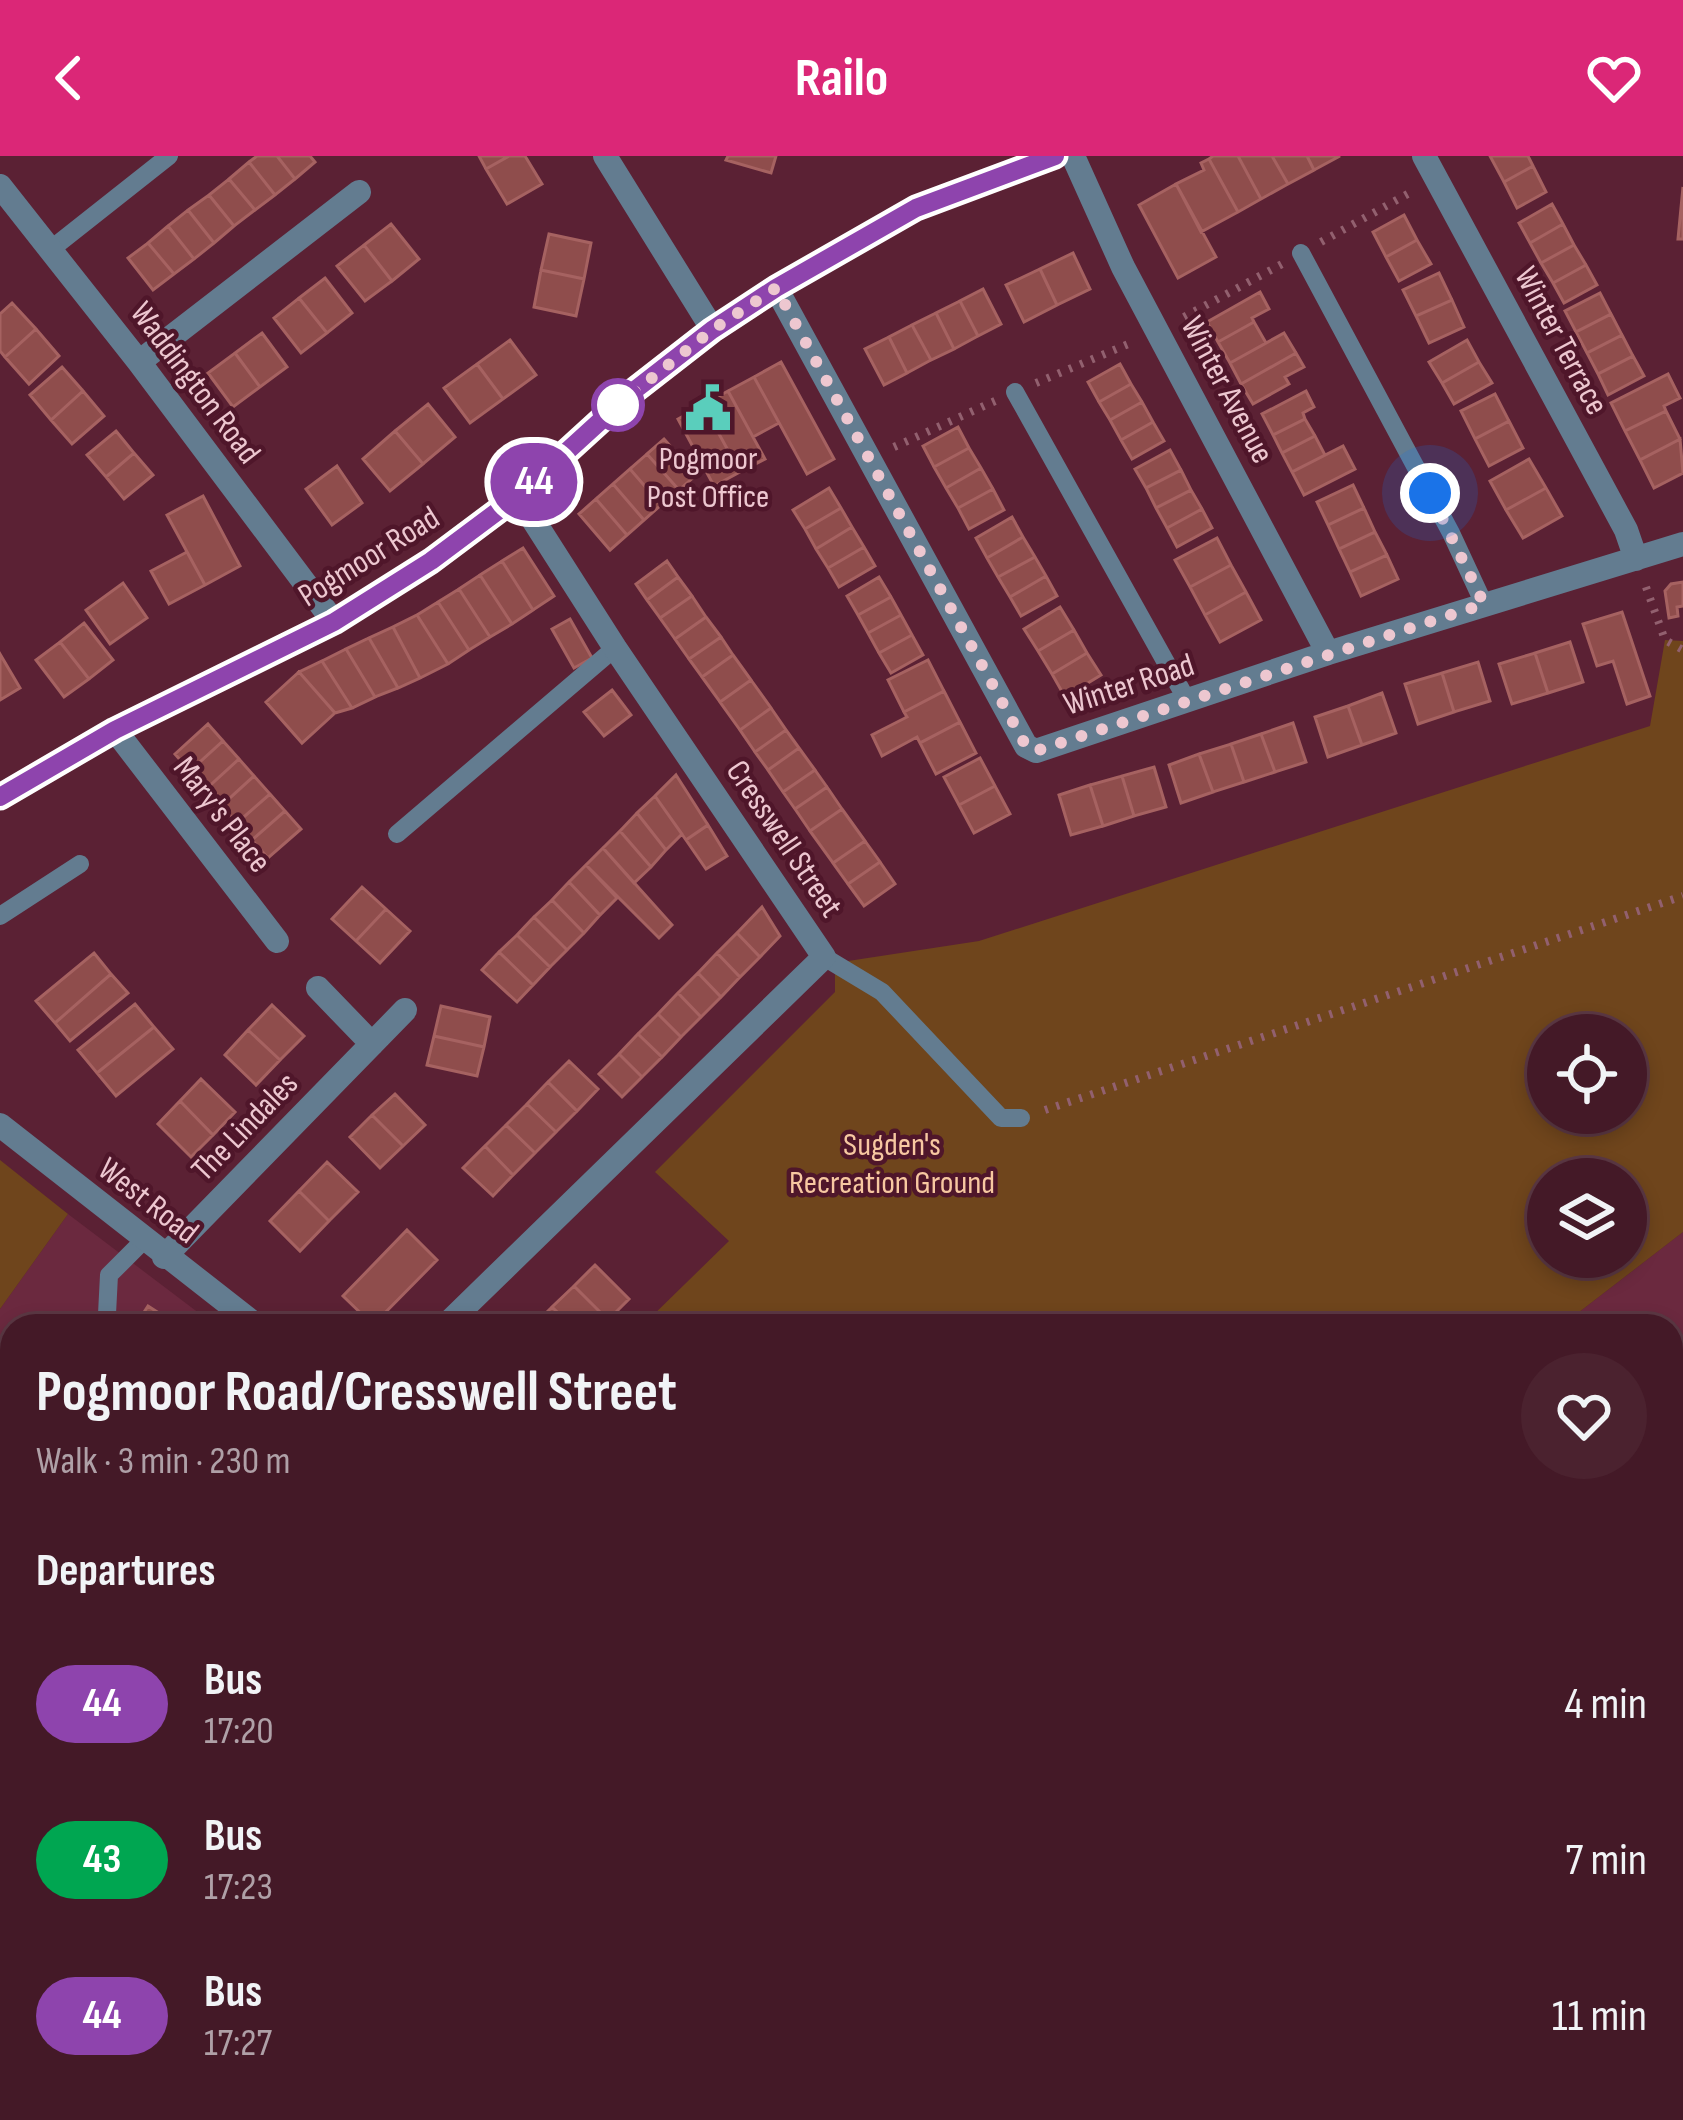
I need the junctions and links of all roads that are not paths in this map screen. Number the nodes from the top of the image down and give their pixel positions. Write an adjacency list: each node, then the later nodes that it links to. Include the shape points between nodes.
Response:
1 (170, 156): 8 (lane)
2 (605, 156): 11 (street)
3 (1056, 156): 10 (street, Pogmoor Road, via 916,208)
4 (1072, 156): 20 (street, Winter Avenue)
5 (1424, 156): 16 (street, Winter Terrace)
6 (0, 186): 8 (street, Waddington Road)
7 (359, 192): 12 (street)
8 (50, 250): 12 (street, Waddington Road)
9 (1301, 253): 17 (lane)
10 (776, 288): 11 (street, Pogmoor Road); 21 (street, Winter Road, via 1026,746 1036,751)
11 (712, 330): 14 (street, Pogmoor Road)
12 (139, 362): 18 (street, Waddington Road)
13 (1015, 392): 21 (lane)
14 (518, 496): 18 (street, Pogmoor Road); 19 (street, Cresswell Street)
15 (1683, 544): 16 (street, Winter Road)
16 (1636, 559): 17 (street, Winter Road)
17 (1484, 604): 20 (street, Winter Road)
18 (334, 622): 22 (street, Pogmoor Road)
19 (615, 648): 24 (lane); 28 (street, Cresswell Street)
20 (1328, 653): 21 (street, Winter Road)
21 (1188, 702)
22 (115, 730): 23 (street, Pogmoor Road); 27 (street, Mary's Place)
23 (0, 797)
24 (397, 834)
25 (80, 864): 26 (lane)
26 (0, 916)
27 (277, 940)
28 (824, 957): 32 (lane, via 882,992 1001,1118); 37 (street, Cresswell Street)
29 (318, 988): 31 (street)
30 (405, 1010): 31 (street, The Lindales)
31 (372, 1044): 34 (street, The Lindales)
32 (1021, 1118)
33 (0, 1125): 34 (street, West Road)
34 (154, 1248): 35 (lane, via 109,1275); 36 (street, West Road)
35 (107, 1314)
36 (241, 1314)
37 (457, 1314)

